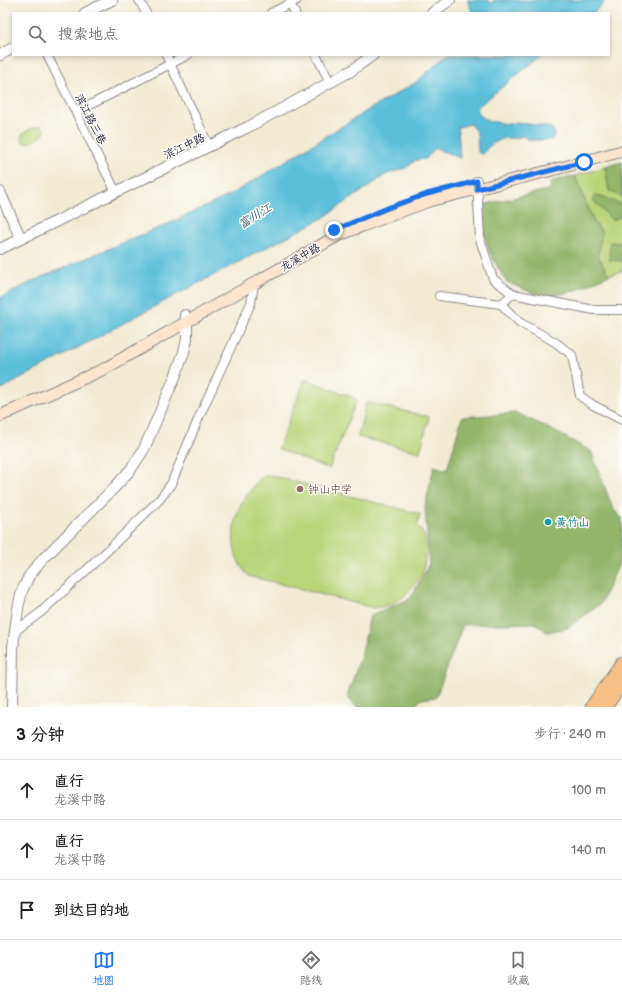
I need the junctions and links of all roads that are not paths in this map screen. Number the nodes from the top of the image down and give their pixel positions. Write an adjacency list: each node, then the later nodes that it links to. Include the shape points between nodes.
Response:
1 (112, 0): 6 (street)
2 (139, 0): 7 (street)
3 (450, 0): 5 (street)
4 (293, 2): 8 (street); 9 (street)
5 (436, 7)
6 (87, 12)
7 (145, 12)
8 (273, 12)
9 (295, 12)
10 (12, 49): 11 (street)
11 (0, 55)
12 (48, 56): 19 (street, 滨江路三巷)
13 (166, 56): 17 (street)
14 (186, 56): 17 (street)
15 (317, 56): 18 (street)
16 (372, 56): 18 (street, 滨江中路)
17 (170, 64): 19 (street); 21 (street)
18 (330, 82): 21 (street, 滨江中路)
19 (76, 112): 25 (street, 滨江路三巷)
20 (622, 144): 23 (main road, 龙溪中路)
21 (210, 146): 25 (street, 滨江中路)
22 (622, 151): 23 (main road, 龙溪中路, via 564,167)
23 (477, 185): 28 (main road, 龙溪中路, via 386,216 337,236); 29 (street, via 480,239 493,279); 33 (main road, 龙溪中路, via 427,194 334,230)
24 (0, 192): 26 (street)
25 (116, 192): 26 (street, 滨江中路)
26 (21, 239): 27 (street, 滨江中路)
27 (0, 249)
28 (254, 284): 33 (main road, 龙溪中路); 37 (street, via 251,303 170,484 160,499 40,613)
29 (513, 294): 31 (street); 32 (street, via 594,310)
30 (440, 296): 31 (street)
31 (501, 304): 36 (street, via 519,322 556,342 572,356 580,396 593,406)
32 (622, 310)
33 (186, 318): 34 (main road, 龙溪中路, via 100,363); 35 (main road, 龙溪中路, via 104,370); 37 (street, via 187,339 184,352 144,448 131,469 115,487 29,576 22,591)
34 (0, 408)
35 (0, 416)
36 (622, 420)
37 (15, 631): 40 (street)
38 (622, 663): 41 (highway)
39 (622, 682): 42 (highway)
40 (12, 707)
41 (592, 707)
42 (605, 707)

